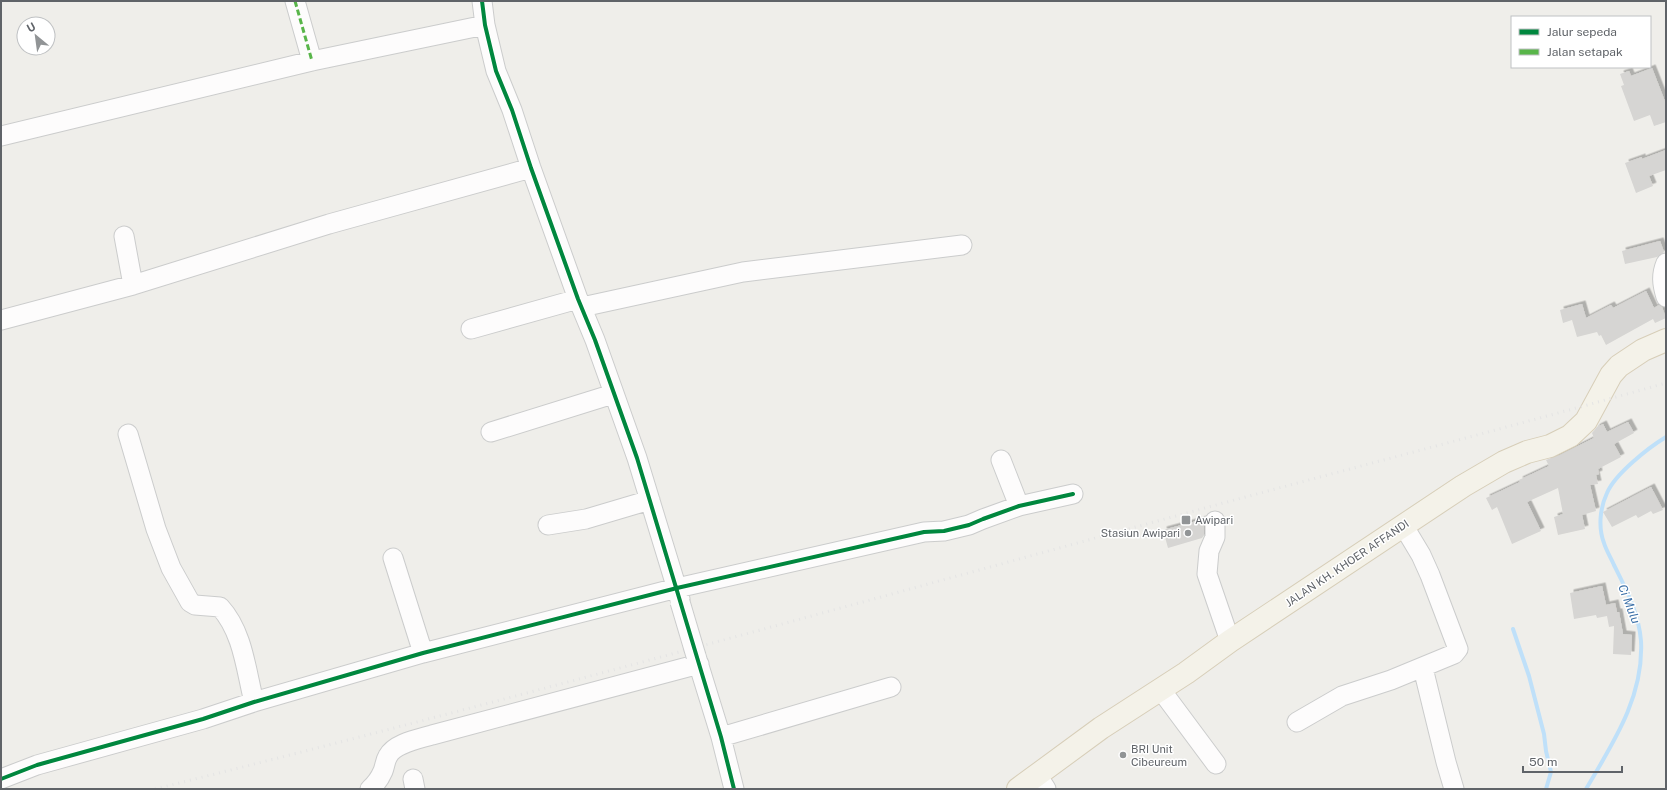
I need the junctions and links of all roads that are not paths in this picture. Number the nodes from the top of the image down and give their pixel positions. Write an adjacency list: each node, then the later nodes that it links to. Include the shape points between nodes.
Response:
1 (296, 1): 4 (street)
2 (482, 1): 3 (street)
3 (485, 25): 4 (street); 6 (street, via 496,71)
4 (312, 61): 5 (street)
5 (1, 136)
6 (531, 168): 10 (street, via 329,224); 12 (street)
7 (124, 236): 10 (street)
8 (962, 245): 12 (street, via 743,272)
9 (1666, 263): 11 (street, via 1662,281)
10 (134, 285): 13 (street)
11 (1666, 297)
12 (580, 303): 14 (street); 16 (street)
13 (1, 320)
14 (472, 329)
15 (1666, 340): 25 (main road, JALAN KH. KHOER AFFANDI, via 1643,350 1619,366 1611,375 1586,421 1570,436 1487,471)
16 (613, 394): 17 (street); 21 (street)
17 (491, 432)
18 (128, 434): 34 (street, via 156,529 171,568 190,602 195,605 220,607 232,624 240,642)
19 (1001, 460): 22 (street)
20 (1073, 494): 22 (street)
21 (650, 500): 24 (street, via 586,519); 27 (street)
22 (1019, 506): 27 (street, via 962,527 924,532)
23 (1215, 521): 28 (street, via 1215,537 1207,574)
24 (548, 525)
25 (1403, 525): 28 (main road, JALAN KH. KHOER AFFANDI); 31 (street, via 1430,575 1458,649 1454,654)
26 (394, 558): 29 (street)
27 (679, 595): 29 (street); 30 (street, bridge)
28 (1230, 641): 33 (main road, JALAN KH. KHOER AFFANDI)
29 (423, 653): 34 (street)
30 (697, 660): 36 (street); 40 (street, via 407,743 388,755 378,781)
31 (1423, 668): 35 (street, via 1342,696); 43 (street)
32 (891, 688): 36 (street)
33 (1161, 690): 37 (street); 39 (main road, JALAN KH. KHOER AFFANDI, via 1101,728)
34 (254, 702): 38 (street, via 203,719 37,765)
35 (1297, 722)
36 (721, 737): 41 (street)
37 (1216, 764)
38 (1, 779)
39 (1041, 782): 42 (main road, JALAN KH. KHOER AFFANDI)
40 (370, 789)
41 (734, 789)
42 (1018, 789)
43 (1454, 789)

